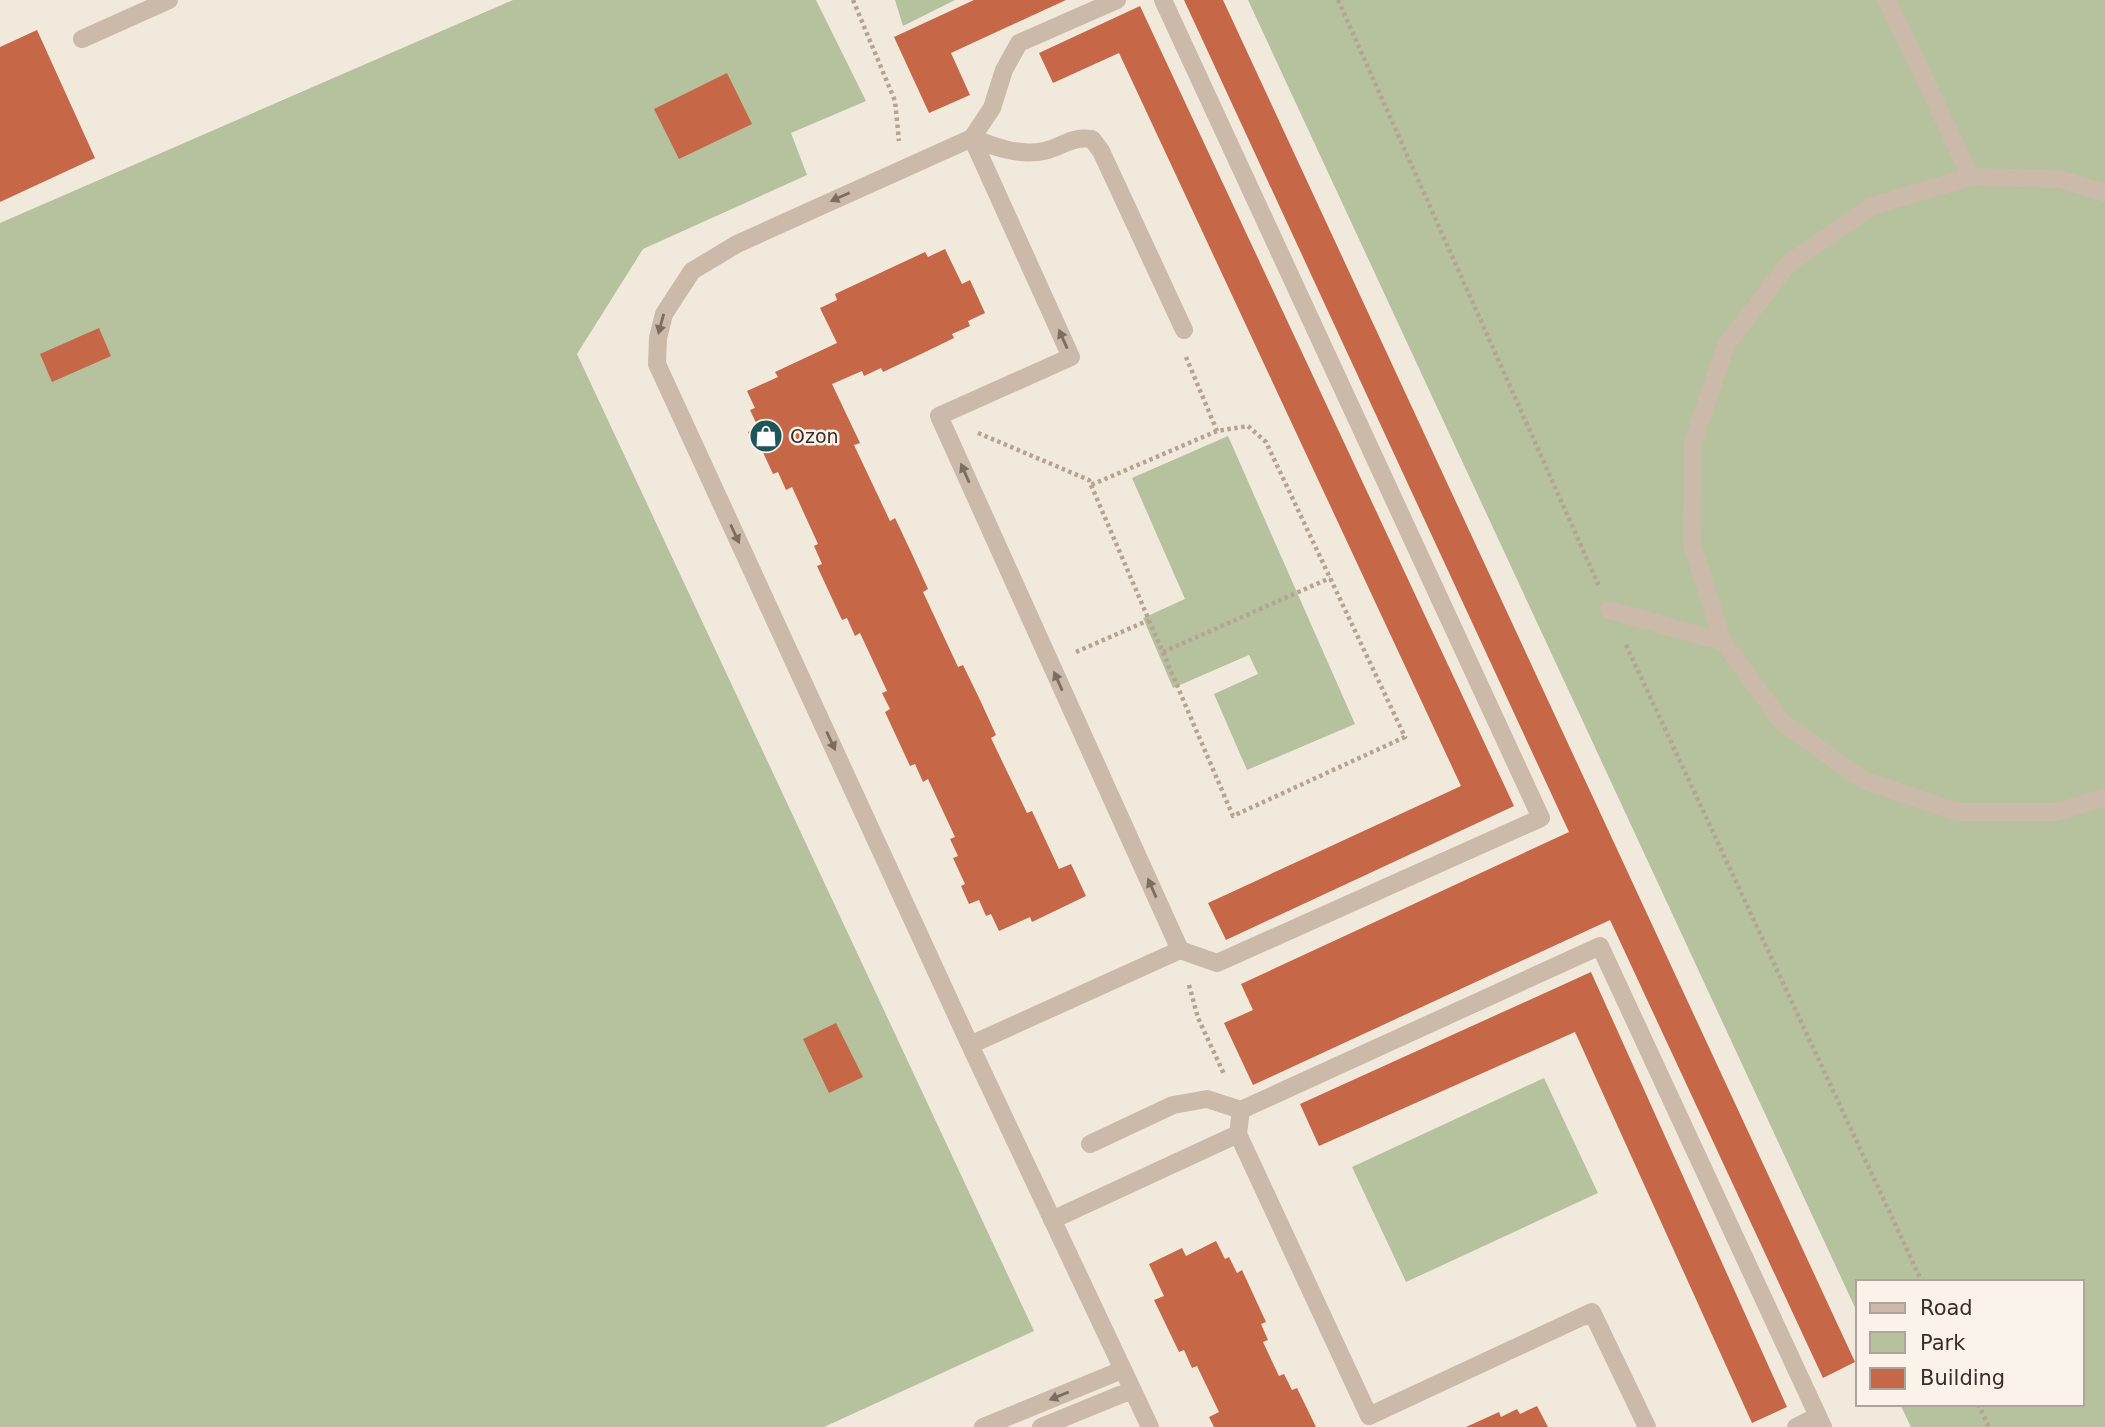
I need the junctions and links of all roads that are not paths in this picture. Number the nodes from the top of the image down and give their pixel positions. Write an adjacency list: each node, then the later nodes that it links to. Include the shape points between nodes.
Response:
1 (169, 0): 5 (lane)
2 (1117, 0): 6 (lane, via 1019,43 992,108)
3 (1163, 0): 13 (lane, via 1541,818 1217,963)
4 (1887, 0): 7 (lane)
5 (82, 39)
6 (972, 138): 9 (lane, via 1007,151 1044,151 1078,137 1092,139); 13 (lane, one-way to 6, via 939,416 1071,357); 14 (lane, one-way to 14, via 737,243 692,271 664,314 657,364)
7 (1971, 177): 8 (lane, via 2059,180); 11 (lane, via 1872,205 1788,264 1726,345 1693,442 1692,544)
8 (2105, 193)
9 (1184, 330)
10 (1609, 610): 11 (lane)
11 (1723, 642): 12 (lane, via 1782,722 1863,780 1957,812 2057,812)
12 (2105, 797)
13 (1180, 950): 14 (lane)
14 (970, 1045): 18 (lane)
15 (1241, 1110): 16 (lane); 17 (lane, via 1207,1099 1173,1105); 21 (lane, via 1600,946)
16 (1238, 1134): 18 (lane); 25 (lane, via 1369,1416 1592,1312)
17 (1090, 1144)
18 (1052, 1220): 19 (lane)
19 (1122, 1370): 20 (lane); 22 (lane, one-way to 22)
20 (1132, 1390): 23 (lane); 24 (lane)
21 (1821, 1422): 26 (lane)
22 (983, 1427)
23 (1041, 1427)
24 (1150, 1427)
25 (1647, 1427)
26 (1796, 1427)

